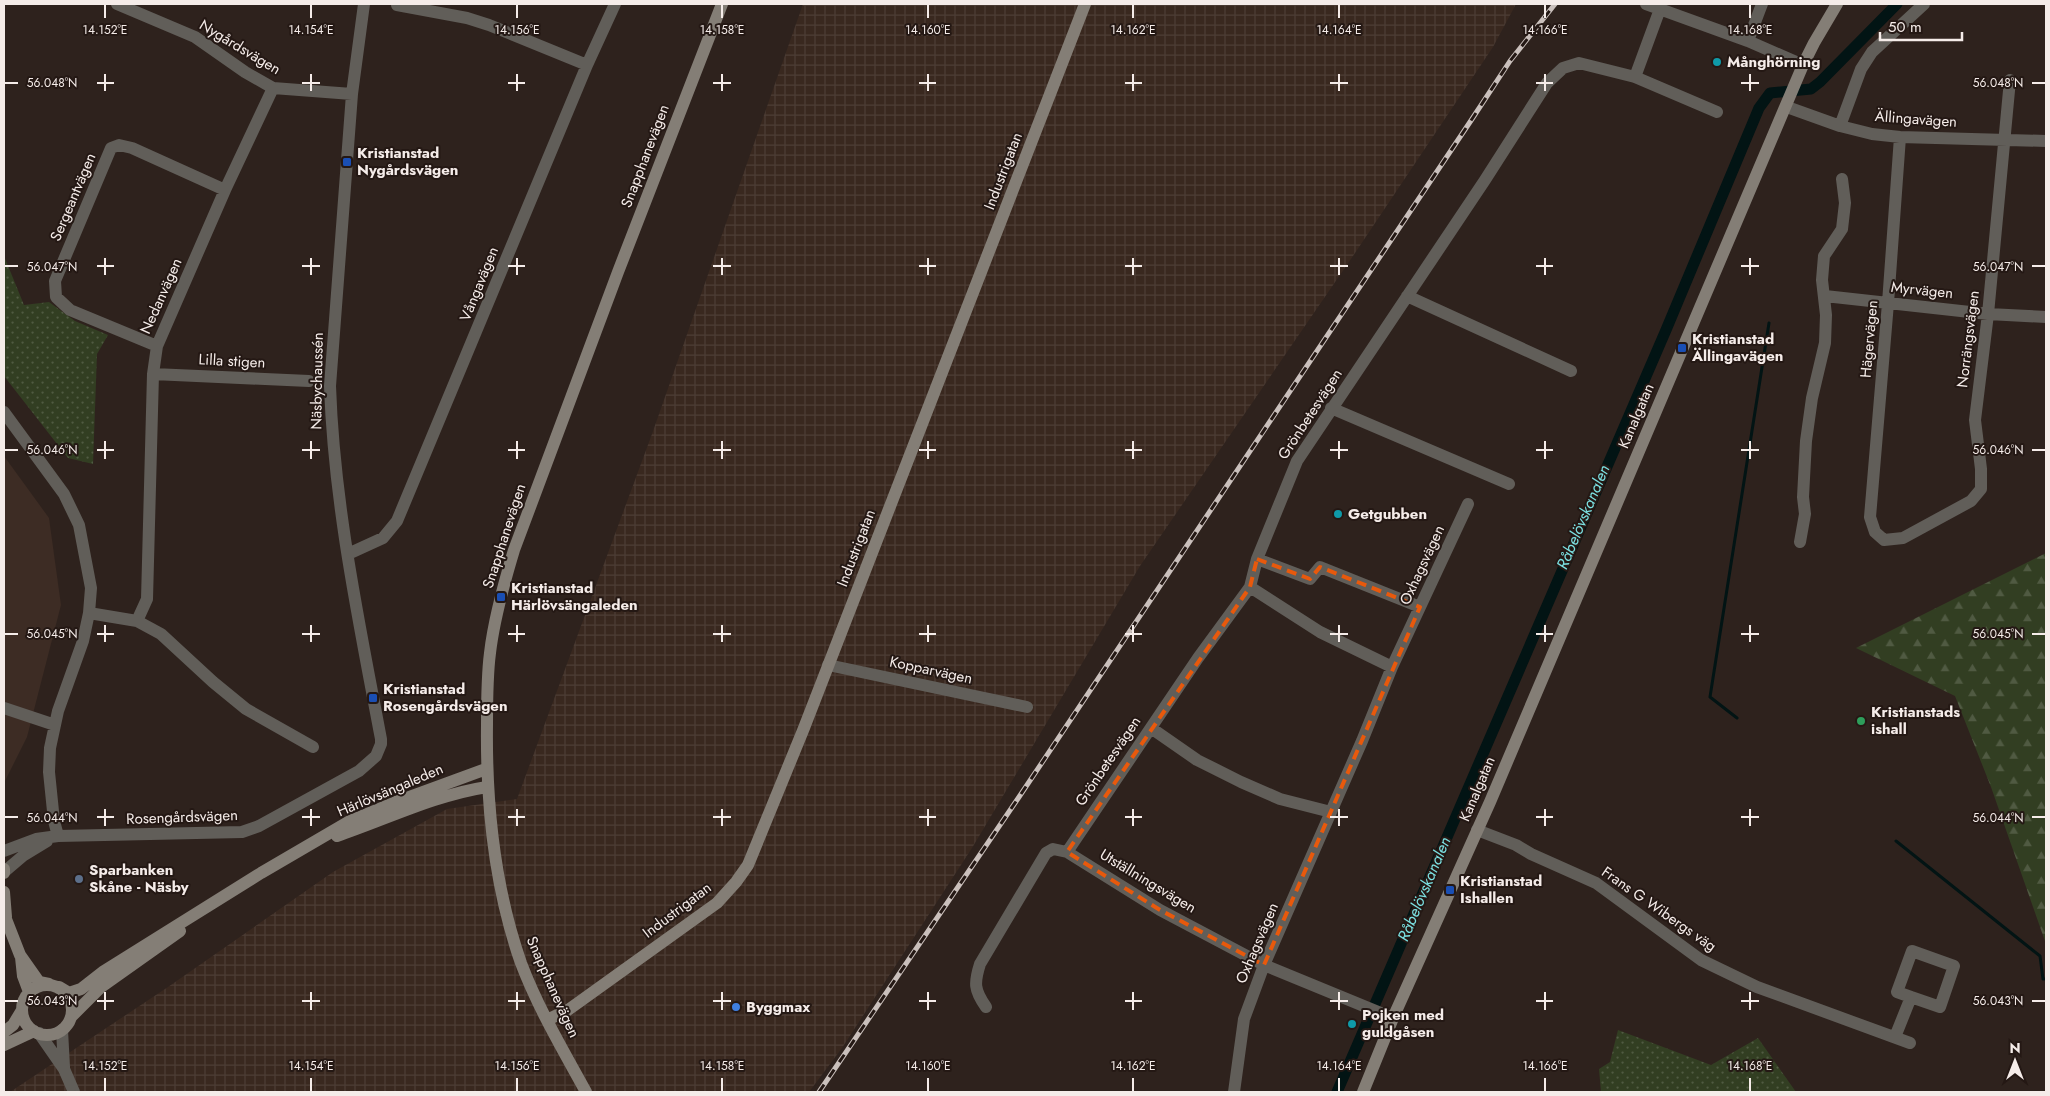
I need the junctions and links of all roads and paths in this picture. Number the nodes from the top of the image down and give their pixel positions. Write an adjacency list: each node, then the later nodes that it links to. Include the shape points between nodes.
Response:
1 (117, 4): 17 (street, Nygårdsvägen, via 195,37)
2 (364, 4): 18 (street, Näsbychaussén)
3 (616, 4): 13 (street, Vångavägen)
4 (722, 4): 56 (street, Snapphanevägen, via 624,254 514,550 500,597 490,653)
5 (1085, 4): 48 (street, Industrigatan)
6 (1646, 4): 11 (street)
7 (1762, 4): 12 (street)
8 (1837, 4): 14 (street, Kanalgatan)
9 (1924, 4): 21 (street, via 1872,52 1861,69)
10 (397, 5): 13 (street, via 467,18)
11 (1660, 10): 12 (street); 15 (street)
12 (1748, 41): 14 (street)
13 (587, 65): 42 (street, Vångavägen, via 397,521 383,538)
14 (1803, 66): 19 (street, Kanalgatan)
15 (1635, 77): 20 (street, Grönbetesvägen); 27 (street, Grönbetesvägen, via 1579,63 1563,68 1547,82)
16 (2010, 80): 23 (street, Norrängsvägen)
17 (273, 88): 18 (street, Nygårdsvägen); 26 (street, Nedanvägen)
18 (352, 94): 42 (street, Näsbychaussén, via 330,386 332,434)
19 (1789, 101): 21 (street, Ällingavägen); 59 (street, Kanalgatan)
20 (1717, 112)
21 (1840, 126): 22 (street, Ällingavägen, via 1872,134)
22 (1900, 136): 23 (street, Ällingavägen); 29 (street, Hägervägen)
23 (2004, 140): 24 (street, Ällingavägen); 30 (street, Norrängsvägen)
24 (2046, 141)
25 (1842, 179): 28 (street, via 1844,217 1842,229 1824,256 1822,280)
26 (225, 190): 32 (street, Nedanvägen); 32 (street, Sergeantvägen, via 132,148 119,145 111,148 55,282 56,297 70,310)
27 (1407, 296): 33 (street); 36 (street, Grönbetesvägen)
28 (1825, 296): 29 (street, Myrvägen); 41 (street, via 1825,343 1806,441 1805,514)
29 (1888, 303): 30 (street, Myrvägen); 40 (street, Hägervägen, via 1870,517 1875,532)
30 (1988, 314): 31 (street, Myrvägen); 40 (street, Norrängsvägen, via 1975,420 1981,489 1971,501 1903,538)
31 (2046, 317)
32 (157, 346): 34 (street, Nedanvägen)
33 (1571, 371)
34 (153, 374): 35 (street, Lilla stigen); 47 (street, Nedanvägen, via 147,599)
35 (309, 381)
36 (1331, 408): 38 (street); 43 (street, Grönbetesvägen, via 1297,460)
37 (4, 412): 46 (street, via 64,494 79,525 92,588)
38 (1509, 484)
39 (1468, 504): 45 (street, Oxhagsvägen)
40 (1884, 540)
41 (1800, 542)
42 (348, 554): 55 (street, Näsbychaussén, via 381,739)
43 (1257, 559): 44 (street, Grönbetesvägen); 45 (street, via 1310,579 1320,567)
44 (1250, 587): 49 (street, via 1320,632); 53 (street, Grönbetesvägen)
45 (1420, 607): 49 (street, Oxhagsvägen)
46 (89, 613): 47 (street); 52 (street)
47 (137, 621): 54 (street, via 161,634 246,709)
48 (828, 665): 50 (street, Kopparvägen); 77 (street, Industrigatan, via 748,865 736,882 709,908 568,1010)
49 (1392, 667): 58 (street, Oxhagsvägen)
50 (1028, 707)
51 (4, 708): 52 (street)
52 (55, 725): 60 (street, via 49,772)
53 (1151, 728): 58 (street, via 1197,760 1241,782 1280,799); 63 (street, Grönbetesvägen)
54 (313, 747)
55 (376, 756): 60 (street, Rosengårdsvägen, via 359,770 259,826 242,832)
56 (486, 769): 57 (street, Snapphanevägen); 61 (street, Härlövsängaleden, via 350,821)
57 (487, 786): 61 (street, Härlövsängaleden, via 425,803); 77 (street, Snapphanevägen, via 492,844 504,908 522,965)
58 (1331, 812): 69 (street, Oxhagsvägen)
59 (1477, 830): 76 (street, Kanalgatan); 81 (street, Frans G Wibergs väg, via 1596,884 1701,960 1757,986)
60 (58, 836): 62 (street, Rosengårdsvägen, via 36,839); 64 (street, Rosengårdsvägen, via 24,855)
61 (308, 846): 66 (street, Härlövsängaleden)
62 (4, 851)
63 (1067, 852): 69 (street, Utställningsvägen, via 1160,910); 73 (street, via 1054,849 1046,853 980,964 976,978 977,993)
64 (4, 871)
65 (4, 892): 67 (street)
66 (222, 898): 70 (street, Härlövsängaleden, via 104,971 81,989 69,993); 75 (street, Härlövsängaleden, via 164,944 101,986)
67 (5, 916): 68 (street)
68 (20, 955): 70 (street, via 40,982); 71 (street)
69 (1264, 965): 76 (street, Utställningsvägen); 87 (street, Oxhagsvägen, via 1244,1019)
70 (56, 986): 71 (street, via 36,987); 75 (street, via 70,999)
71 (29, 992): 74 (street)
72 (1911, 997): 72 (street, via 1897,992 1912,951 1954,966 1940,1007); 81 (street)
73 (986, 1007)
74 (22, 1010): 79 (street); 80 (street, via 28,1025)
75 (72, 1016): 78 (street)
76 (1393, 1018): 88 (street, Kanalgatan)
77 (547, 1020): 86 (street, Snapphanevägen)
78 (62, 1030): 80 (street, via 47,1035); 84 (street)
79 (4, 1032)
80 (36, 1032): 83 (street); 84 (street)
81 (1895, 1037): 82 (street, Frans G Wibergs väg)
82 (1910, 1042)
83 (4, 1045)
84 (64, 1069): 85 (street)
85 (74, 1092)
86 (586, 1092)
87 (1234, 1092)
88 (1363, 1092)

